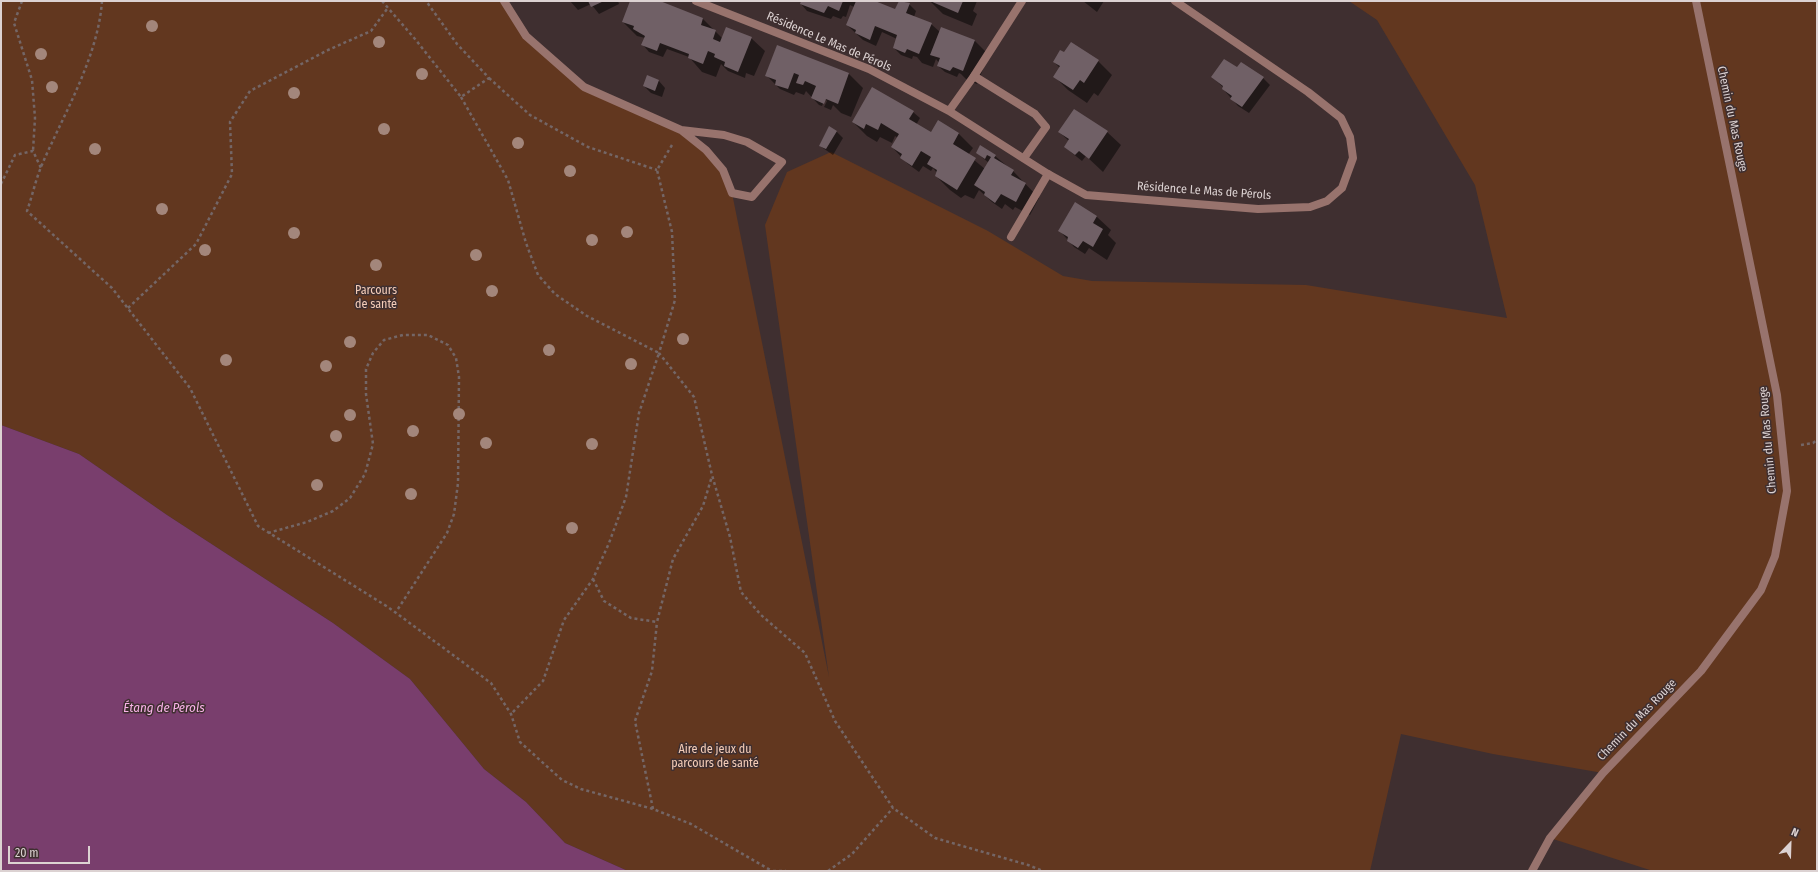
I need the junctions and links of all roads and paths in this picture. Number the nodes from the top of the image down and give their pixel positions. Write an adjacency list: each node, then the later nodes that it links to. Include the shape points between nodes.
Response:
1 (22, 1): 16 (path, via 14,23 32,80 35,118)
2 (102, 1): 18 (path, via 99,29 67,112)
3 (382, 1): 10 (path)
4 (426, 1): 12 (path, via 457,44)
5 (504, 1): 15 (street, via 526,36 584,87)
6 (696, 1): 14 (street, Résidence Le Mas de Pérols, via 869,68)
7 (1022, 1): 11 (street)
8 (1175, 1): 20 (street, Résidence Le Mas de Pérols, via 1308,92 1341,118 1350,137 1353,158 1342,188 1327,201 1310,207 1258,209 1086,195)
9 (1696, 1): 37 (street, Chemin du Mas Rouge, via 1777,395 1787,491 1775,556 1760,590 1701,671 1603,773 1550,838)
10 (387, 9): 13 (path, via 415,39); 23 (path, via 371,30 250,90 230,122 232,174 196,244)
11 (974, 76): 14 (street); 17 (street, via 1035,114 1046,127)
12 (488, 78): 13 (path); 19 (path, via 530,115 588,147)
13 (461, 97): 24 (path, via 508,180 538,275 555,294 587,316)
14 (949, 111): 17 (street, Résidence Le Mas de Pérols)
15 (681, 130): 15 (street, via 706,150 723,170 732,193 752,197 782,162 747,142 724,135); 19 (path)
16 (33, 151): 18 (path); 21 (path, via 15,155)
17 (1024, 158): 20 (street, Résidence Le Mas de Pérols)
18 (41, 168): 23 (path, via 27,211 112,288)
19 (657, 170): 24 (path, via 672,232 675,300)
20 (1048, 174): 22 (street)
21 (1, 184)
22 (1011, 237)
23 (128, 308): 26 (path, via 190,388 258,526)
24 (659, 353): 25 (path, via 694,397); 27 (path, via 639,413 626,497)
25 (712, 475): 29 (path, via 703,506 673,559); 31 (path, via 730,537 741,592 760,615 805,653 835,721)
26 (268, 533): 28 (path); 28 (path, via 333,511 350,498 365,474 372,444 366,369 373,353 384,340 403,335 428,335 448,345 456,358 458,377 458,483 454,514 447,533)
27 (593, 579): 29 (path, via 604,601 631,618); 30 (path, via 564,620 542,680)
28 (396, 612): 30 (path, via 491,683)
29 (657, 622): 32 (path, via 652,671 635,721)
30 (511, 714): 32 (path, via 520,742 562,780 581,789)
31 (893, 808): 35 (path, via 852,854); 36 (path, via 935,838)
32 (653, 809): 33 (path, via 691,824)
33 (772, 871): 34 (path)
34 (786, 871)
35 (828, 871)
36 (1043, 871)
37 (1532, 871)

